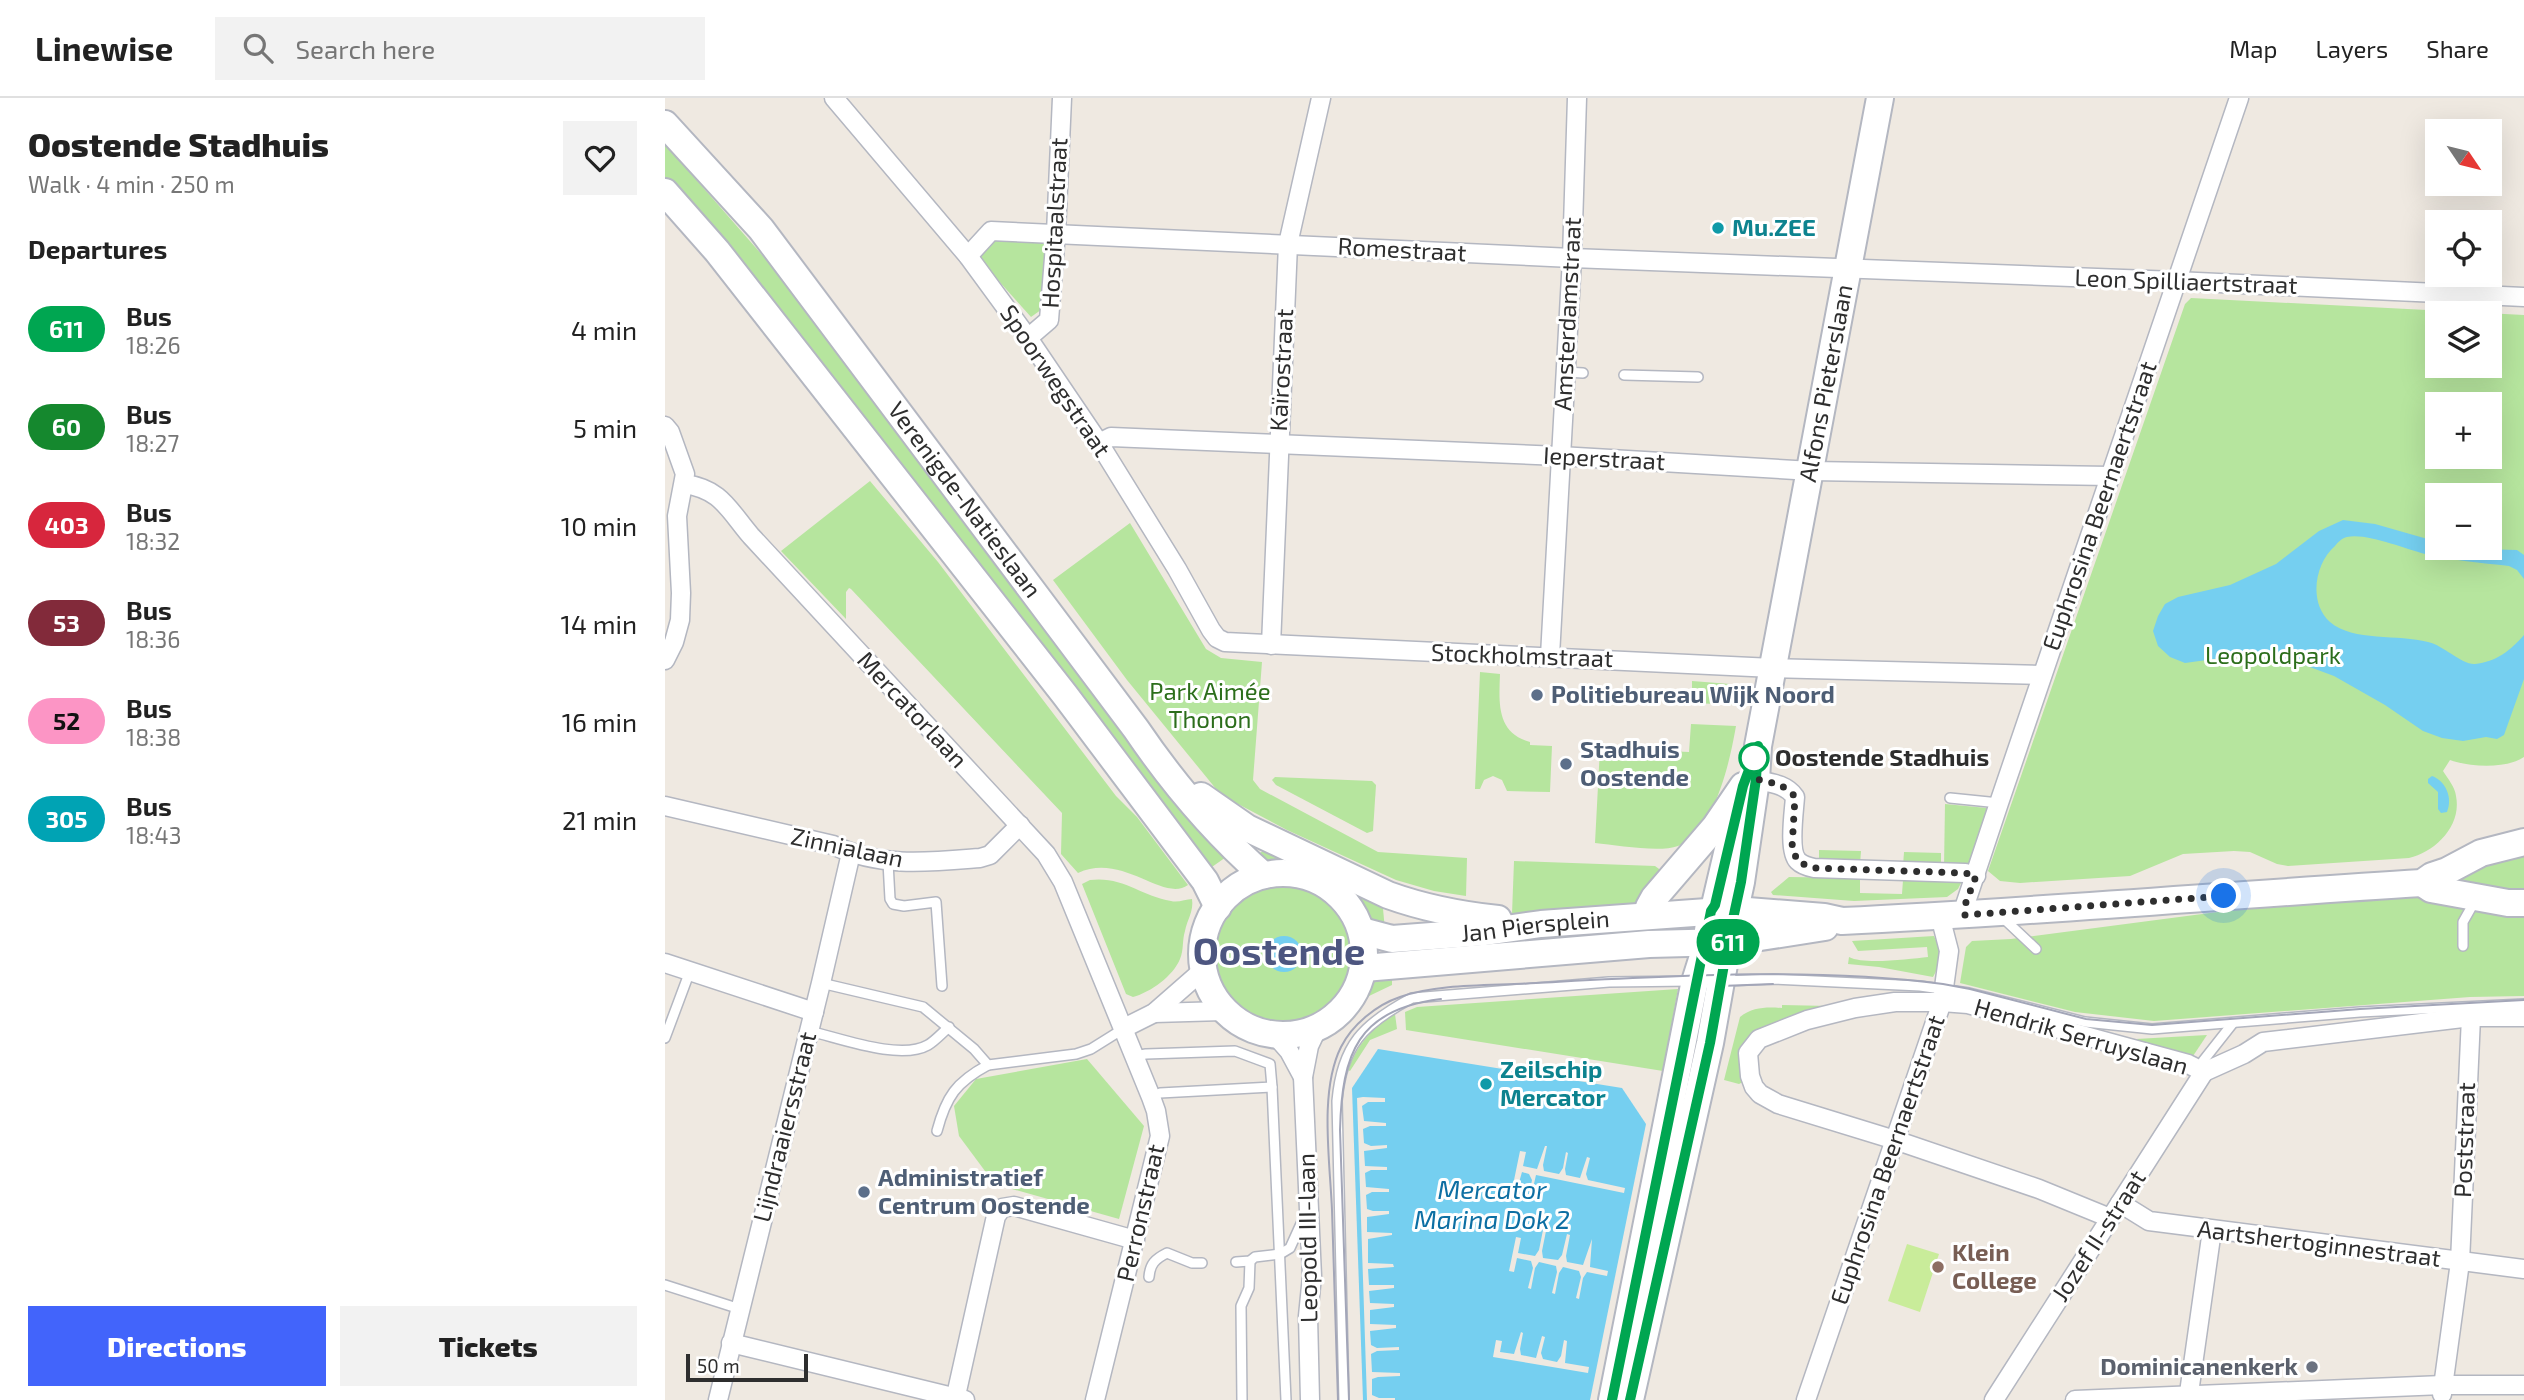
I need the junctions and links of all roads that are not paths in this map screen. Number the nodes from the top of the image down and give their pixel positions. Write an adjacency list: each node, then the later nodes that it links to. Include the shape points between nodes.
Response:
1 (834, 98): 11 (street, Spoorwegstraat)
2 (1062, 98): 9 (street, Hospitaalstraat)
3 (1321, 98): 10 (street, Kaïrostraat)
4 (1577, 98): 12 (street, Amsterdamstraat)
5 (1880, 98): 13 (street, Alfons Pieterslaan)
6 (2239, 98): 14 (street, Euphrosina Beernaertstraat)
7 (665, 124): 31 (street, Verenigde-Natieslaan, via 761,229)
8 (665, 192): 45 (street, Verenigde-Natieslaan, via 717,251 1065,695 1205,881)
9 (1056, 233): 10 (street, Romestraat); 11 (street, Romestraat, via 991,231); 16 (street, Hospitaalstraat, via 1049,320)
10 (1288, 244): 12 (street, Romestraat); 21 (street, Kaïrostraat)
11 (968, 256): 16 (street, Spoorwegstraat)
12 (1571, 258): 13 (street, Romestraat); 22 (street, Amsterdamstraat, via 1574,372)
13 (1847, 268): 14 (street, Leon Spilliaertstraat); 23 (street, Alfons Pieterslaan)
14 (2176, 281): 15 (street, Leon Spilliaertstraat); 24 (street, Euphrosina Beernaertstraat)
15 (2524, 297)
16 (1028, 338): 20 (street, Spoorwegstraat)
17 (1624, 375): 18 (lane)
18 (1698, 377)
19 (665, 426): 25 (street, via 680,458)
20 (1099, 443): 21 (street, Ieperstraat, via 1111,436); 26 (street, Spoorwegstraat, via 1217,638 1235,644)
21 (1278, 444): 22 (street, Ieperstraat); 26 (street, Kaïrostraat)
22 (1560, 456): 23 (street, Ieperstraat); 27 (street, Amsterdamstraat)
23 (1812, 471): 24 (street, Ieperstraat); 29 (street, Alfons Pieterslaan)
24 (2110, 476): 30 (street, Euphrosina Beernaertstraat)
25 (684, 484): 28 (street, via 677,516 680,620); 36 (street, Mercatorlaan, via 703,486 718,496)
26 (1271, 645): 27 (street, Stockholmstraat)
27 (1550, 656): 29 (street, Stockholmstraat)
28 (665, 660)
29 (1773, 668): 30 (street, Stockholmstraat); 32 (street, Alfons Pieterslaan)
30 (2042, 675): 34 (street, Euphrosina Beernaertstraat)
31 (1164, 771): 40 (street, Verenigde-Natieslaan); 51 (street, via 1247,828 1388,895 1467,916)
32 (1750, 783): 41 (street, via 1779,784 1795,797 1792,848 1805,866); 46 (street); 48 (street, via 1654,898)
33 (1950, 798): 34 (lane)
34 (1999, 803): 41 (street, Euphrosina Beernaertstraat)
35 (665, 806): 38 (street, Zinnialaan)
36 (1020, 825): 39 (street, Zinnialaan, via 990,855 980,858); 73 (street, Mercatorlaan, via 1063,882)
37 (2524, 842): 42 (street, via 2481,853)
38 (851, 853): 39 (street, Zinnialaan); 61 (street, Lijndraaiersstraat)
39 (888, 862): 62 (lane, via 893,904 936,902)
40 (1263, 875): 45 (street, via 1231,892); 52 (street, via 1309,876 1326,884 1354,912)
41 (1976, 876): 49 (street, Euphrosina Beernaertstraat, via 1965,905)
42 (2422, 883): 43 (street, via 2431,889); 47 (street)
43 (2477, 897): 44 (street); 54 (lane, via 2463,922)
44 (2524, 904)
45 (1218, 907): 59 (street, via 1207,926)
46 (1723, 911): 48 (street, Jan Piersplein); 50 (street, Jan Piersplein); 53 (street)
47 (1998, 913): 49 (street); 55 (lane)
48 (1648, 916): 51 (street, Jan Piersplein)
49 (1952, 916): 50 (street); 63 (street, Euphrosina Beernaertstraat)
50 (1842, 921): 53 (street, Jan Piersplein)
51 (1541, 924): 52 (street, Jan Piersplein, via 1392,939)
52 (1362, 931): 57 (street)
53 (1716, 943): 57 (street, Jan Piersplein, via 1649,944); 60 (street)
54 (2463, 946)
55 (2036, 949)
56 (665, 963): 58 (street)
57 (1363, 968): 72 (street, via 1355,992 1339,1012)
58 (690, 971): 66 (street); 76 (lane)
59 (1202, 971): 65 (street); 67 (street)
60 (1708, 981): 63 (lane, via 1825,981); 109 (lane, via 1609,982 1412,998 1363,1031 1346,1057 1337,1101); 110 (street); 111 (street, via 1710,1043)
61 (821, 983): 66 (street, Lijndraaiersstraat); 71 (lane, via 923,1007)
62 (942, 986)
63 (1942, 995): 70 (lane, via 1969,993 2109,1026); 79 (street, Hendrik Serruyslaan); 80 (street, Hendrik Serruyslaan, via 1855,1007 1767,1035 1748,1053); 85 (street, Euphrosina Beernaertstraat)
64 (2524, 1004): 70 (lane)
65 (1223, 1011): 67 (street); 75 (street, via 1250,1029)
66 (814, 1012): 74 (street, Lijndraaiersstraat)
67 (1154, 1013): 73 (street)
68 (2471, 1017): 69 (street, Hendrik Serruyslaan); 79 (street, Hendrik Serruyslaan, via 2263,1042); 93 (street, Poststraat)
69 (2524, 1017)
70 (2233, 1023): 79 (lane, via 2203,1061)
71 (949, 1027): 74 (lane, via 928,1045 909,1052); 78 (lane)
72 (1318, 1027): 75 (street); 81 (street, Leopold III-laan)
73 (1124, 1028): 77 (street, Perronstraat); 78 (lane, via 1076,1054)
74 (809, 1031): 98 (street, Lijndraaiersstraat)
75 (1275, 1035): 81 (street, Leopold III-laan)
76 (665, 1038)
77 (1134, 1056): 82 (lane, via 1235,1051 1270,1064); 83 (street, Perronstraat)
78 (988, 1065): 84 (lane, via 956,1087)
79 (2204, 1072): 87 (street, Jozef II-straat)
80 (1750, 1076): 85 (street, Aartshertoginnestraat, via 1760,1094 1778,1104)
81 (1303, 1077): 86 (street, Leopold III-laan)
82 (1272, 1087): 83 (lane); 90 (lane)
83 (1151, 1097): 89 (street, Perronstraat, via 1159,1146)
84 (937, 1131)
85 (1895, 1140): 87 (street, Aartshertoginnestraat); 112 (street, Euphrosina Beernaertstraat)
86 (1309, 1207): 90 (lane, via 1290,1248); 108 (street, Leopold III-laan)
87 (2115, 1210): 88 (street, Aartshertoginnestraat, via 2149,1221); 113 (street, Jozef II-straat)
88 (2212, 1230): 93 (street, Aartshertoginnestraat); 102 (street)
89 (1135, 1240): 103 (street, via 1014,1206 1002,1208 996,1216); 105 (street, Perronstraat)
90 (1280, 1254): 91 (lane, via 1255,1256); 107 (lane)
91 (1250, 1261): 92 (lane); 106 (lane, via 1249,1288 1241,1306)
92 (1236, 1262)
93 (2460, 1262): 95 (street, Aartshertoginnestraat); 101 (street, Poststraat)
94 (1202, 1263): 96 (lane, via 1167,1253 1156,1259)
95 (2524, 1269)
96 (1149, 1278)
97 (665, 1285): 98 (lane)
98 (740, 1309): 99 (street, Lijndraaiersstraat)
99 (731, 1343): 103 (street); 104 (street, Lijndraaiersstraat)
100 (2524, 1385): 101 (street)
101 (2442, 1389): 102 (street)
102 (2188, 1398): 114 (street)
103 (958, 1399)
104 (717, 1400)
105 (1095, 1400)
106 (1242, 1400)
107 (1286, 1400)
108 (1310, 1400)
109 (1344, 1400)
110 (1612, 1400)
111 (1630, 1400)
112 (1805, 1400)
113 (1994, 1400)
114 (2075, 1400)

